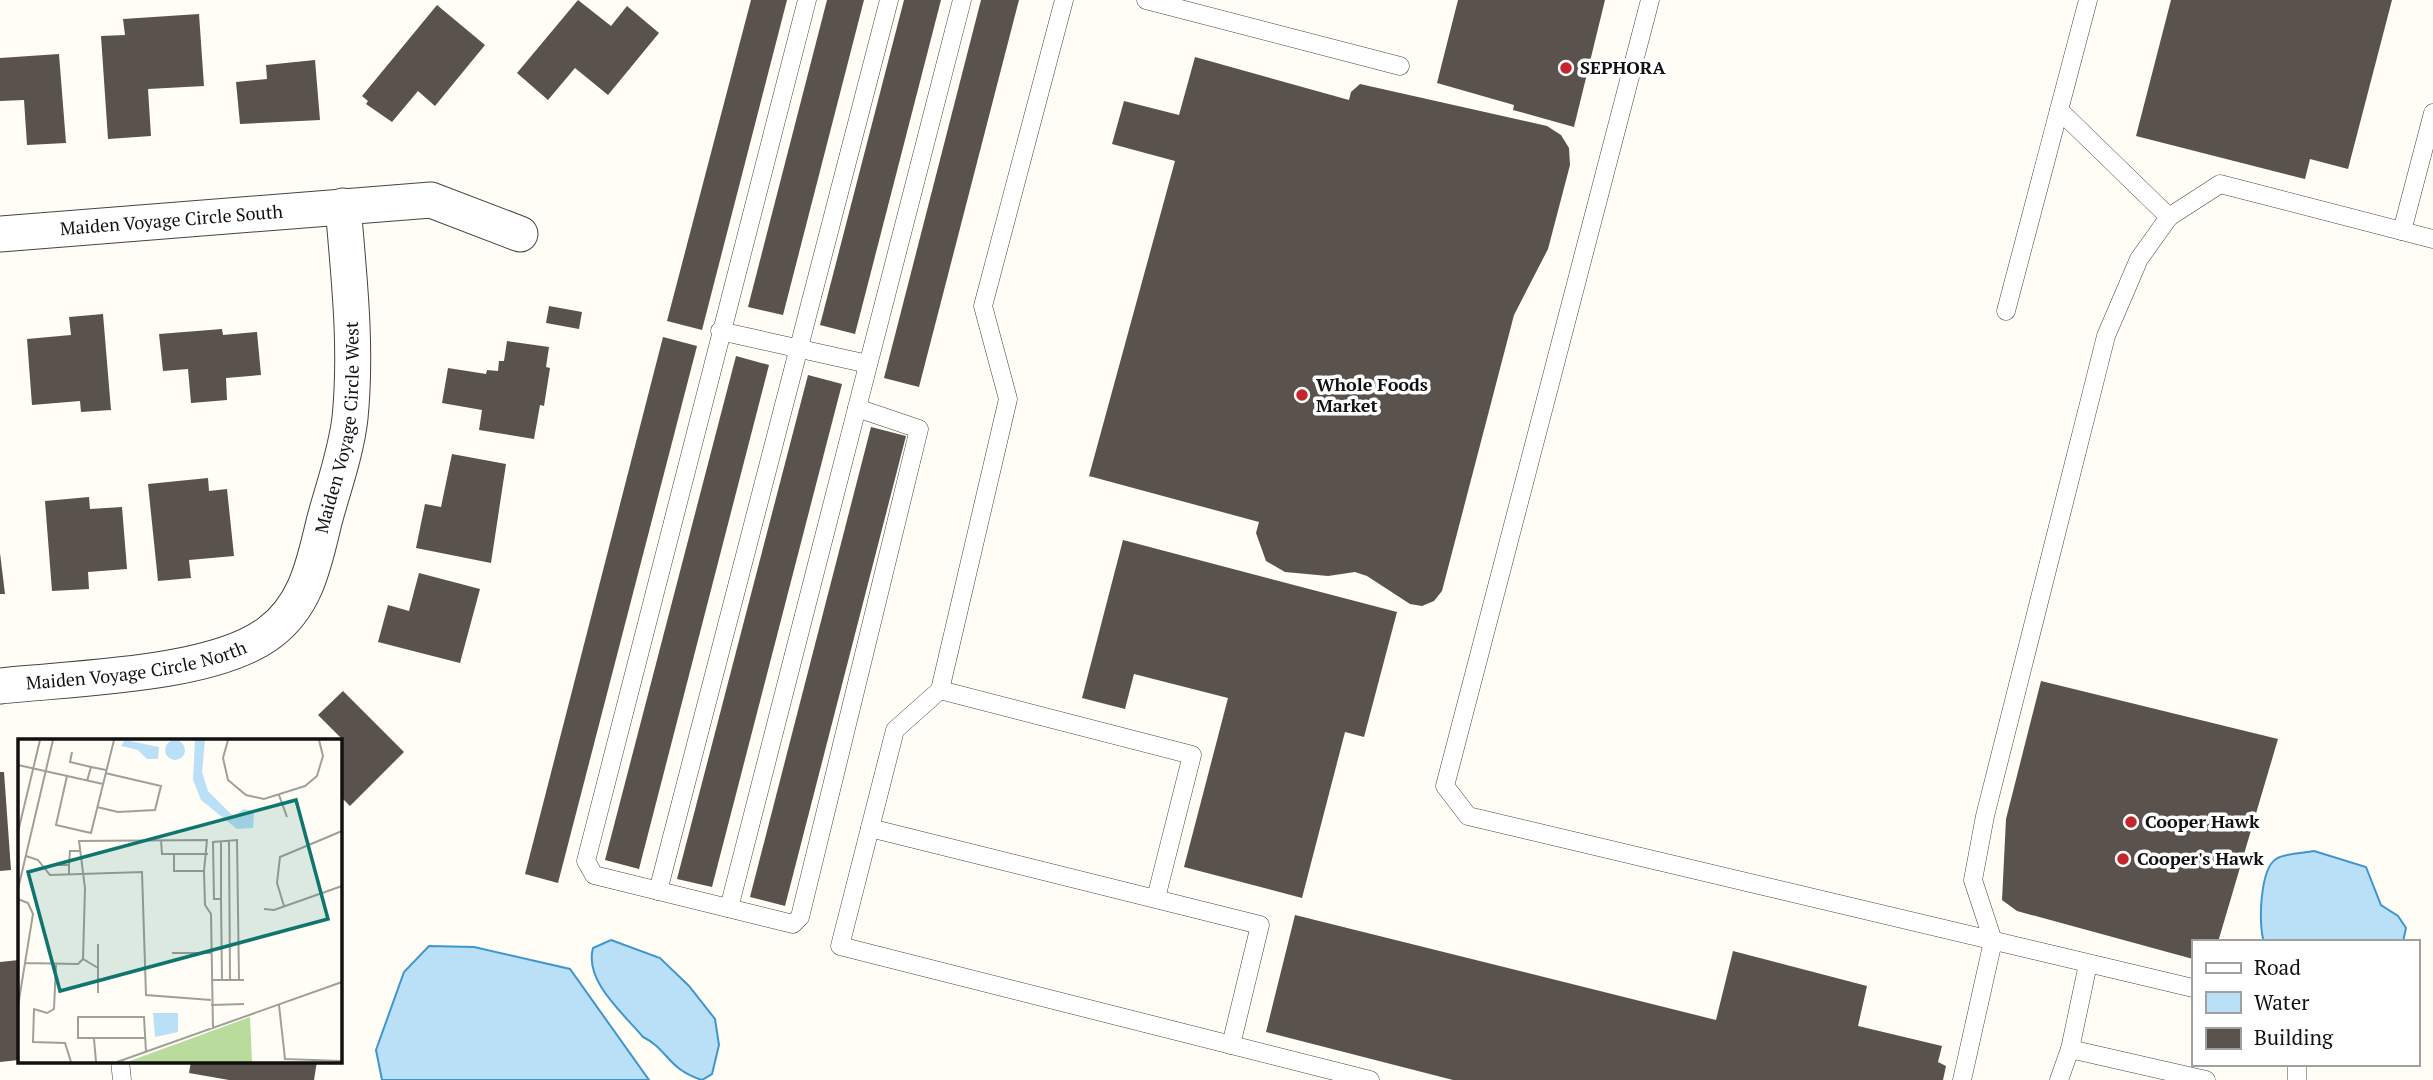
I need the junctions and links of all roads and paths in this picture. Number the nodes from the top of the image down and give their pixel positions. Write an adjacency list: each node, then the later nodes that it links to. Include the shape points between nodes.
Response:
1 (807, 0): 18 (lane)
2 (889, 0): 19 (lane)
3 (962, 0): 20 (lane)
4 (1064, 0): 24 (lane, via 983,306 1008,399)
5 (1146, 0): 8 (lane)
6 (1650, 0): 29 (lane, via 1445,786 1468,816)
7 (2088, 0): 9 (lane)
8 (1400, 66)
9 (2059, 110): 12 (lane); 17 (lane)
10 (2433, 113): 13 (lane)
11 (343, 206): 14 (street, Maiden Voyage Circle South); 15 (street, Maiden Voyage Circle South, via 431,200); 22 (street, Maiden Voyage Circle West, via 354,332 350,421 311,575 296,607)
12 (2169, 217): 13 (lane, via 2220,184); 29 (lane, via 2139,258 2106,336 1985,816 1973,880)
13 (2402, 230): 16 (lane)
14 (0, 234)
15 (520, 234)
16 (2433, 239)
17 (2006, 311)
18 (720, 331): 19 (lane); 26 (lane, via 586,861 594,876)
19 (798, 348): 20 (lane); 26 (lane)
20 (868, 364): 21 (lane)
21 (857, 408): 28 (lane); 28 (lane, via 919,429 800,917 793,924)
22 (269, 633): 23 (street, Maiden Voyage Circle North, via 242,648 184,666)
23 (0, 686)
24 (940, 691): 25 (lane, via 895,730); 27 (lane, via 1192,755)
25 (870, 828): 27 (lane); 32 (lane, via 840,946)
26 (658, 891): 28 (lane)
27 (1156, 898): 32 (lane, via 1259,925)
28 (729, 908)
29 (1993, 941): 30 (lane); 37 (lane)
30 (2088, 964): 31 (lane); 33 (lane)
31 (2192, 988)
32 (1231, 1045): 36 (lane)
33 (2070, 1049): 38 (lane); 39 (lane)
34 (120, 1062): 35 (lane)
35 (122, 1080)
36 (1370, 1080)
37 (1962, 1080)
38 (2059, 1080)
39 (2206, 1080)

